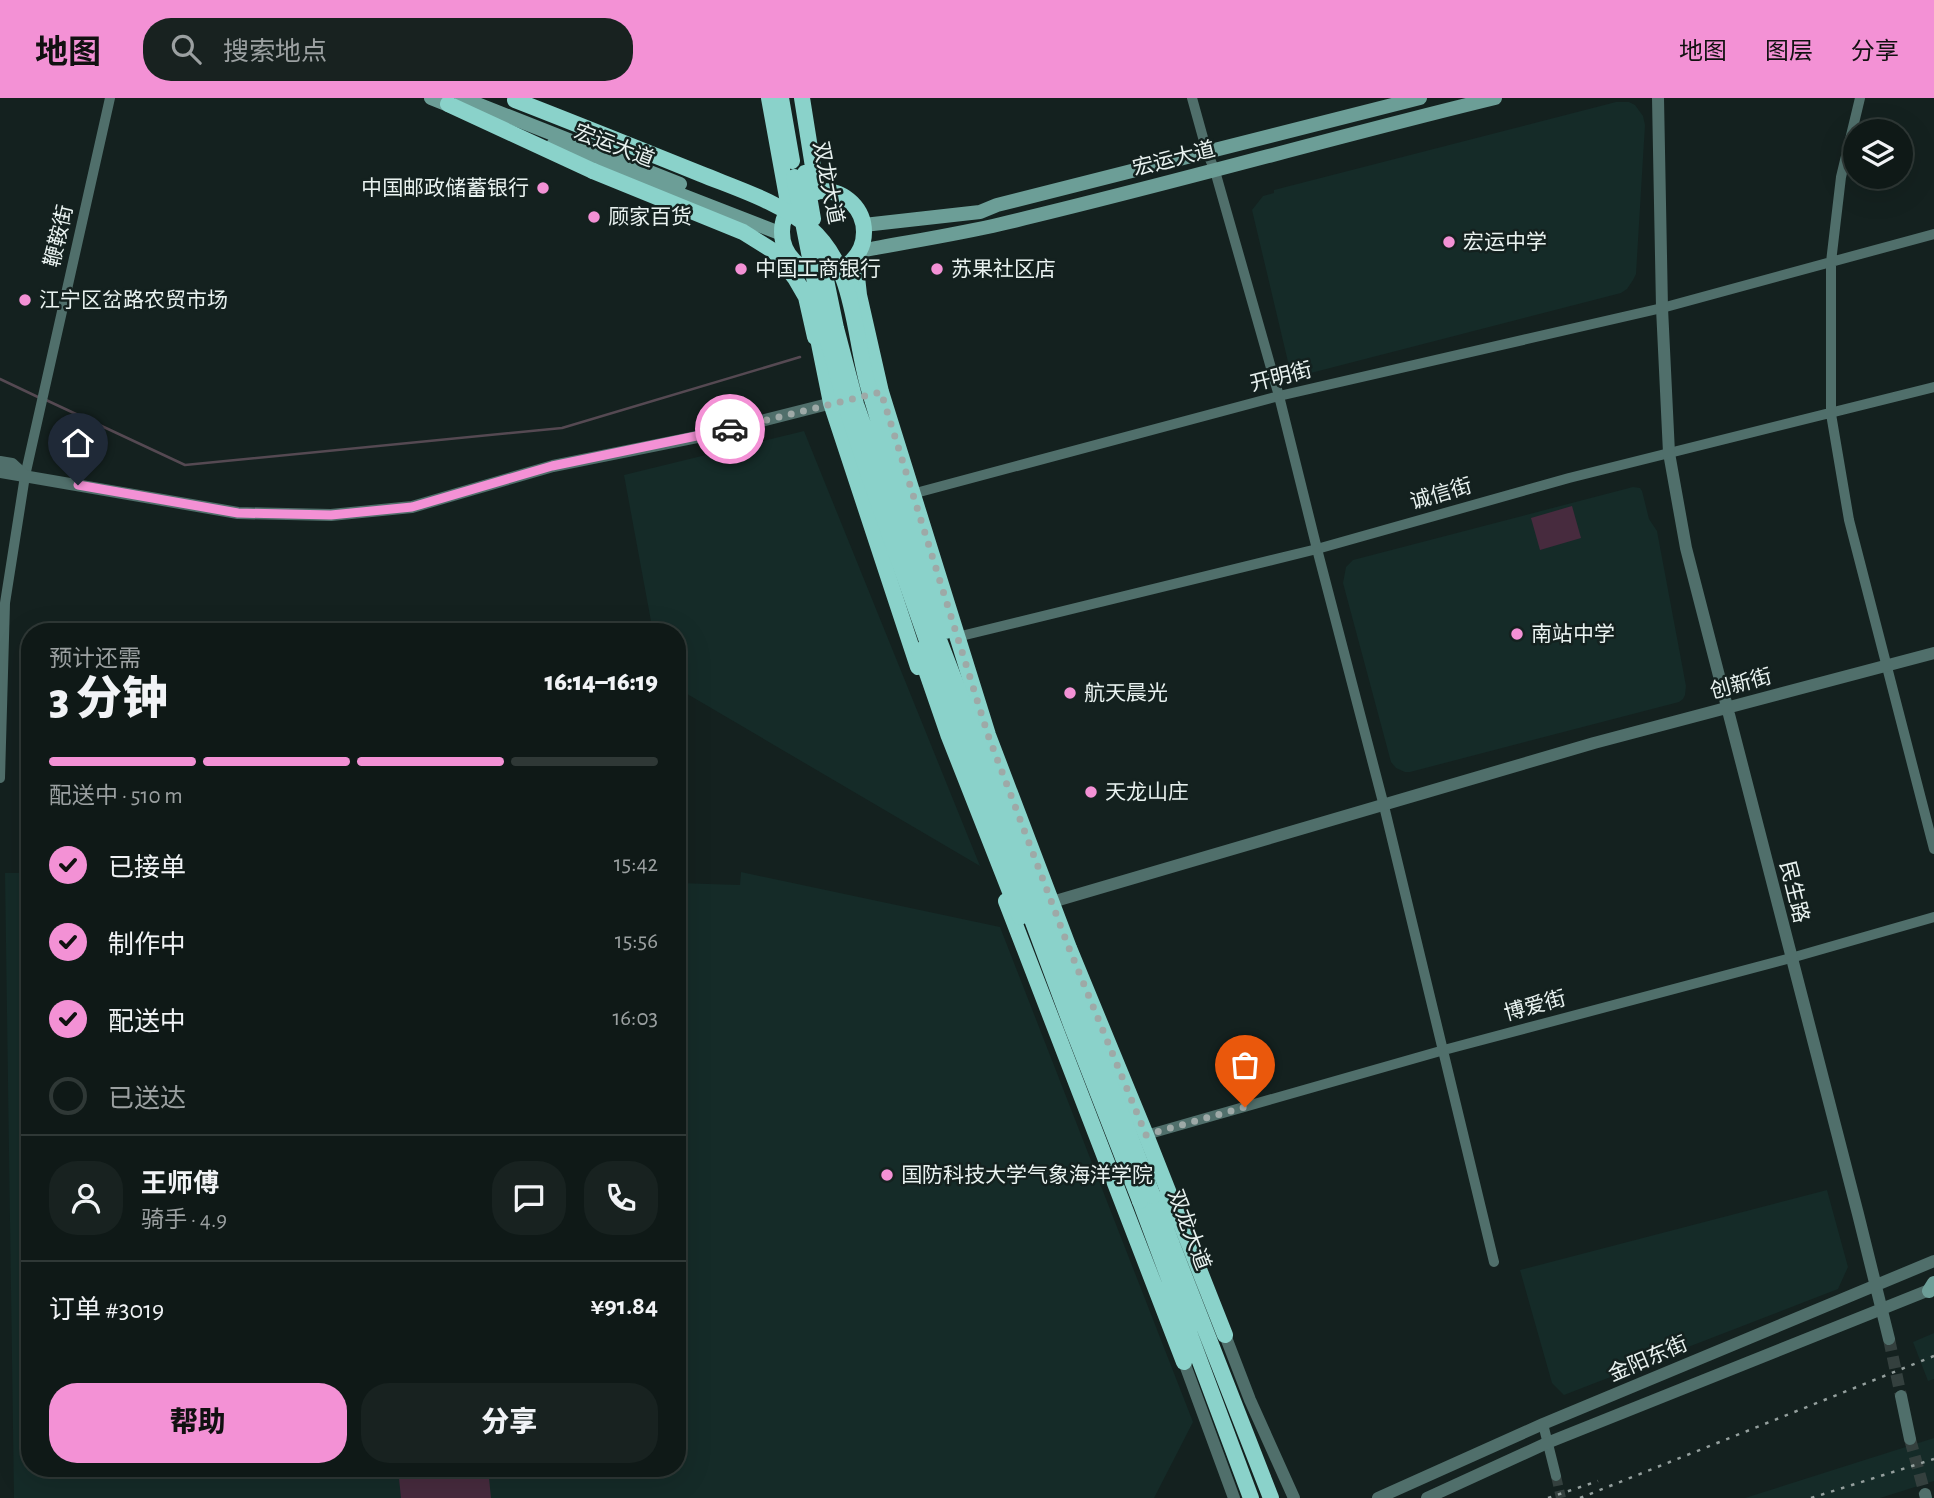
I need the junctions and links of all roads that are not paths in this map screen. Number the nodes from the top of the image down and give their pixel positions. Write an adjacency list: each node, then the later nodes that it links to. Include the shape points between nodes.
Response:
1 (110, 98): 33 (street, 鞭鞍街)
2 (431, 98): 13 (main road, 宏运大道)
3 (769, 98): 17 (highway, 双龙大道)
4 (781, 98): 47 (highway, 双龙大道, bridge, via 822,323 848,413 964,746)
5 (790, 98): 40 (highway, 双龙大道, bridge, via 836,328 856,404)
6 (802, 98): 16 (highway, 双龙大道)
7 (1192, 98): 14 (street)
8 (1420, 98): 14 (main road, 宏运大道)
9 (1495, 98): 15 (main road, 宏运大道)
10 (1658, 98): 24 (street, 民生路)
11 (1860, 98): 22 (street, via 1840,177)
12 (513, 99): 40 (highway, bridge, via 780,208 810,228 829,249 851,303 869,386)
13 (455, 101): 19 (main road, 宏运大道); 47 (highway, bridge, via 593,171 743,232 775,253 795,278 806,297 852,458 948,734 1022,923)
14 (1207, 152): 15 (street); 18 (main road, 宏运大道, via 980,212)
15 (1215, 171): 21 (main road, 宏运大道); 27 (street)
16 (817, 191): 17 (highway); 18 (highway, via 841,195 852,203)
17 (789, 208): 19 (highway)
18 (864, 225): 21 (highway)
19 (782, 229): 23 (highway, via 788,254)
20 (1934, 234): 22 (street, 开明街)
21 (857, 255): 23 (highway, via 832,272); 26 (highway, 双龙大道, via 859,295)
22 (1831, 262): 24 (street, 开明街); 29 (street)
23 (806, 270): 28 (highway)
24 (1662, 308): 27 (street, 开明街); 30 (street, 民生路)
25 (1934, 387): 29 (street, 诚信街)
26 (881, 392): 28 (street); 34 (highway, 双龙大道)
27 (1279, 396): 34 (street, 开明街); 35 (street)
28 (831, 403): 33 (street, via 702,436 552,466 412,507 331,515 238,513); 58 (highway, via 953,768)
29 (1831, 414): 30 (street, 诚信街); 38 (street, via 1849,520)
30 (1669, 453): 35 (street, 诚信街); 39 (street, 民生路, via 1686,548)
31 (0, 462): 33 (street, via 12,464)
32 (0, 472): 33 (street)
33 (25, 476): 41 (street, via 5,603)
34 (912, 494): 36 (highway, 双龙大道)
35 (1317, 549): 36 (street, 诚信街); 42 (street)
36 (957, 637): 44 (highway, 双龙大道, via 988,735)
37 (1934, 653): 38 (street, 创新街)
38 (1886, 665): 39 (street, 创新街); 43 (street)
39 (1727, 708): 42 (street, 创新街); 46 (street, 民生路)
40 (977, 741): 50 (highway, 双龙大道, bridge)
41 (0, 778)
42 (1384, 806): 44 (street, 创新街); 48 (street)
43 (1934, 849)
44 (1052, 902): 49 (highway, 双龙大道)
45 (1934, 917): 46 (street, 博爱街)
46 (1791, 958): 48 (street, 博爱街); 53 (street, 民生路)
47 (1072, 1027): 50 (highway, 双龙大道, bridge)
48 (1444, 1050): 49 (street, 博爱街); 52 (street)
49 (1146, 1135): 56 (highway, 双龙大道)
50 (1147, 1198): 65 (highway, 双龙大道); 66 (highway, 双龙大道)
51 (1934, 1261): 53 (street, 金阳东街)
52 (1494, 1262)
53 (1876, 1286): 55 (street, 民生路); 60 (street, 金阳东街)
54 (1932, 1288): 55 (street, 金阳东街)
55 (1882, 1309): 57 (street, 民生路); 62 (street, 金阳东街)
56 (1225, 1335): 67 (street)
57 (1889, 1339)
58 (1184, 1362): 64 (street)
59 (1901, 1396): 61 (street)
60 (1542, 1424): 62 (street); 68 (street, 金阳东街)
61 (1910, 1439)
62 (1547, 1443): 63 (street); 69 (street, 金阳东街)
63 (1556, 1476)
64 (1234, 1494)
65 (1251, 1498)
66 (1271, 1498)
67 (1294, 1498)
68 (1378, 1498)
69 (1427, 1498)

